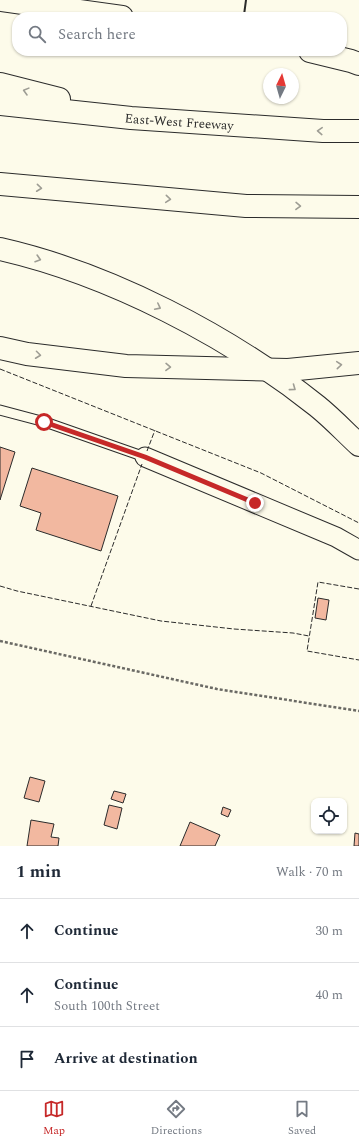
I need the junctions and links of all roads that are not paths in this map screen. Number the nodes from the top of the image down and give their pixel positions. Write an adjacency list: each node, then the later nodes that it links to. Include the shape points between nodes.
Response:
1 (2, 0): 2 (highway)
2 (87, 12)
3 (330, 56): 4 (highway)
4 (359, 64)
5 (0, 84): 7 (highway, one-way to 5)
6 (0, 104): 7 (highway, East-West Freeway)
7 (132, 118): 8 (highway, East-West Freeway, one-way to 7, via 323,131)
8 (359, 131)
9 (0, 184): 10 (highway, one-way to 10, via 246,206)
10 (359, 207)
11 (0, 249): 15 (highway, one-way to 15, via 43,260 97,279 183,320 244,354 283,381 318,407)
12 (0, 348): 13 (highway, one-way to 13, via 27,354 126,366 288,370)
13 (359, 363)
14 (0, 410): 16 (lane, via 44,422)
15 (359, 445)
16 (145, 457): 17 (street, via 336,537)
17 (359, 550)

